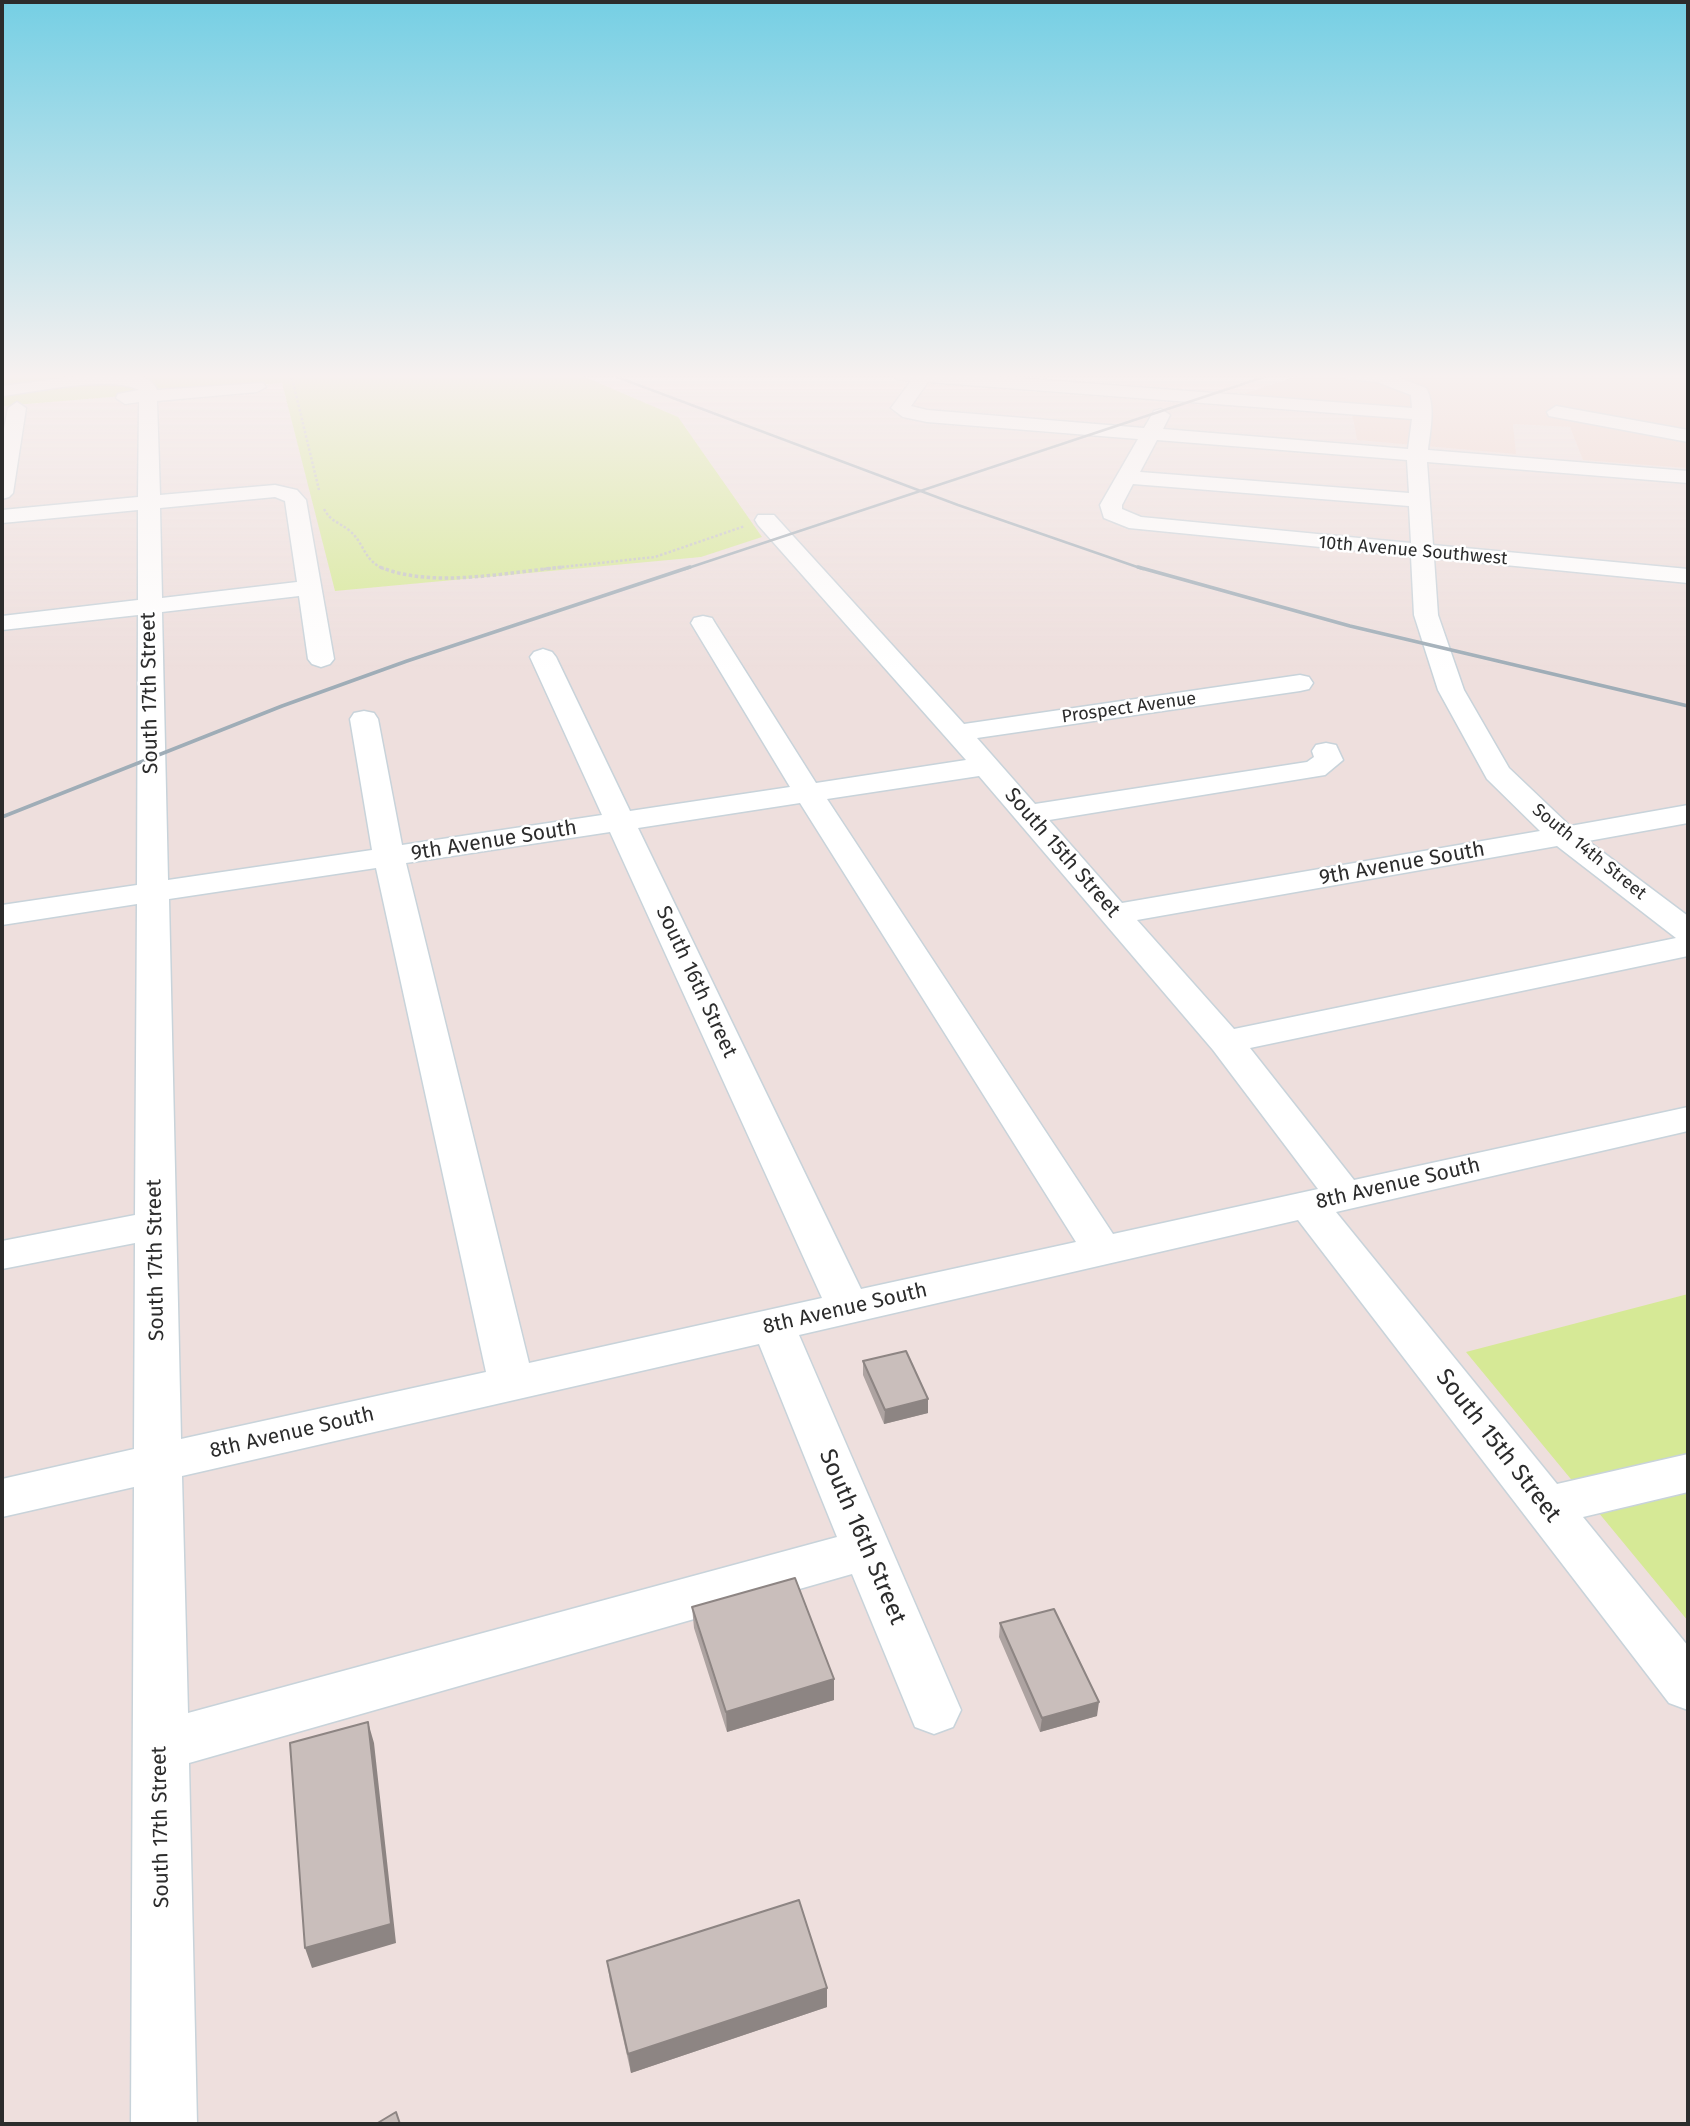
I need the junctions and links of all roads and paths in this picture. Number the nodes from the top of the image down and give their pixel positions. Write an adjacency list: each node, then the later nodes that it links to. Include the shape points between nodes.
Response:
1 (5, 473): 9 (street)
2 (143, 473): 12 (street, South 17th Street)
3 (314, 473): 10 (path)
4 (1128, 473): 7 (street)
5 (1418, 473): 11 (street)
6 (1639, 473): 8 (street)
7 (1126, 477): 11 (street); 16 (street, 10th Avenue Southwest, via 1111,505 1112,513 1137,523)
8 (1688, 477)
9 (2, 493)
10 (319, 493)
11 (1420, 500): 16 (street)
12 (149, 502): 14 (street); 18 (street, via 275,491 290,494 295,500); 19 (street, South 17th Street)
13 (323, 506): 15 (path, via 330,520 351,532 372,564 397,574 440,578 655,556)
14 (2, 517)
15 (766, 520): 27 (street, South 15th Street)
16 (1423, 552): 17 (street, 10th Avenue Southwest); 20 (street)
17 (1688, 576)
18 (309, 588): 19 (street); 24 (street)
19 (149, 606): 21 (street); 36 (street, South 17th Street)
20 (1426, 615): 34 (street, South 14th Street, via 1451,691 1497,773)
21 (2, 623)
22 (703, 624): 30 (street)
23 (543, 657): 33 (street, South 16th Street)
24 (321, 659)
25 (1300, 682): 27 (street, Prospect Avenue)
26 (364, 719): 35 (street)
27 (957, 733): 29 (street, South 15th Street)
28 (1326, 751): 31 (street, via 1329,760 1315,769)
29 (986, 766): 30 (street, 9th Avenue South); 31 (street, South 15th Street)
30 (808, 793): 33 (street, 9th Avenue South); 45 (street)
31 (1028, 814): 37 (street, South 15th Street)
32 (1688, 814): 34 (street, 9th Avenue South)
33 (620, 822): 35 (street, 9th Avenue South); 47 (street, South 16th Street)
34 (1563, 836): 37 (street, 9th Avenue South); 39 (street, South 14th Street)
35 (389, 857): 36 (street, 9th Avenue South); 49 (street)
36 (152, 893): 38 (street, 9th Avenue South); 44 (street, South 17th Street)
37 (1115, 914): 41 (street, South 15th Street)
38 (2, 915)
39 (1688, 932)
40 (1688, 946): 41 (street)
41 (1226, 1042): 43 (street, South 15th Street)
42 (1688, 1119): 43 (street, 8th Avenue South)
43 (1327, 1200): 45 (street, 8th Avenue South); 53 (street, South 15th Street)
44 (155, 1225): 46 (street); 50 (street, South 17th Street)
45 (1104, 1251): 47 (street, 8th Avenue South)
46 (2, 1255)
47 (848, 1308): 48 (street, 8th Avenue South)
48 (773, 1325): 49 (street, 8th Avenue South); 54 (street, South 16th Street)
49 (510, 1384): 50 (street, 8th Avenue South)
50 (158, 1463): 52 (street, 8th Avenue South); 57 (street, South 17th Street)
51 (1688, 1473): 53 (street)
52 (2, 1498)
53 (1546, 1506): 55 (street, South 15th Street)
54 (867, 1549): 56 (street, South 16th Street); 57 (street)
55 (1688, 1686)
56 (934, 1710)
57 (160, 1746): 58 (street, South 17th Street)
58 (163, 2124)

